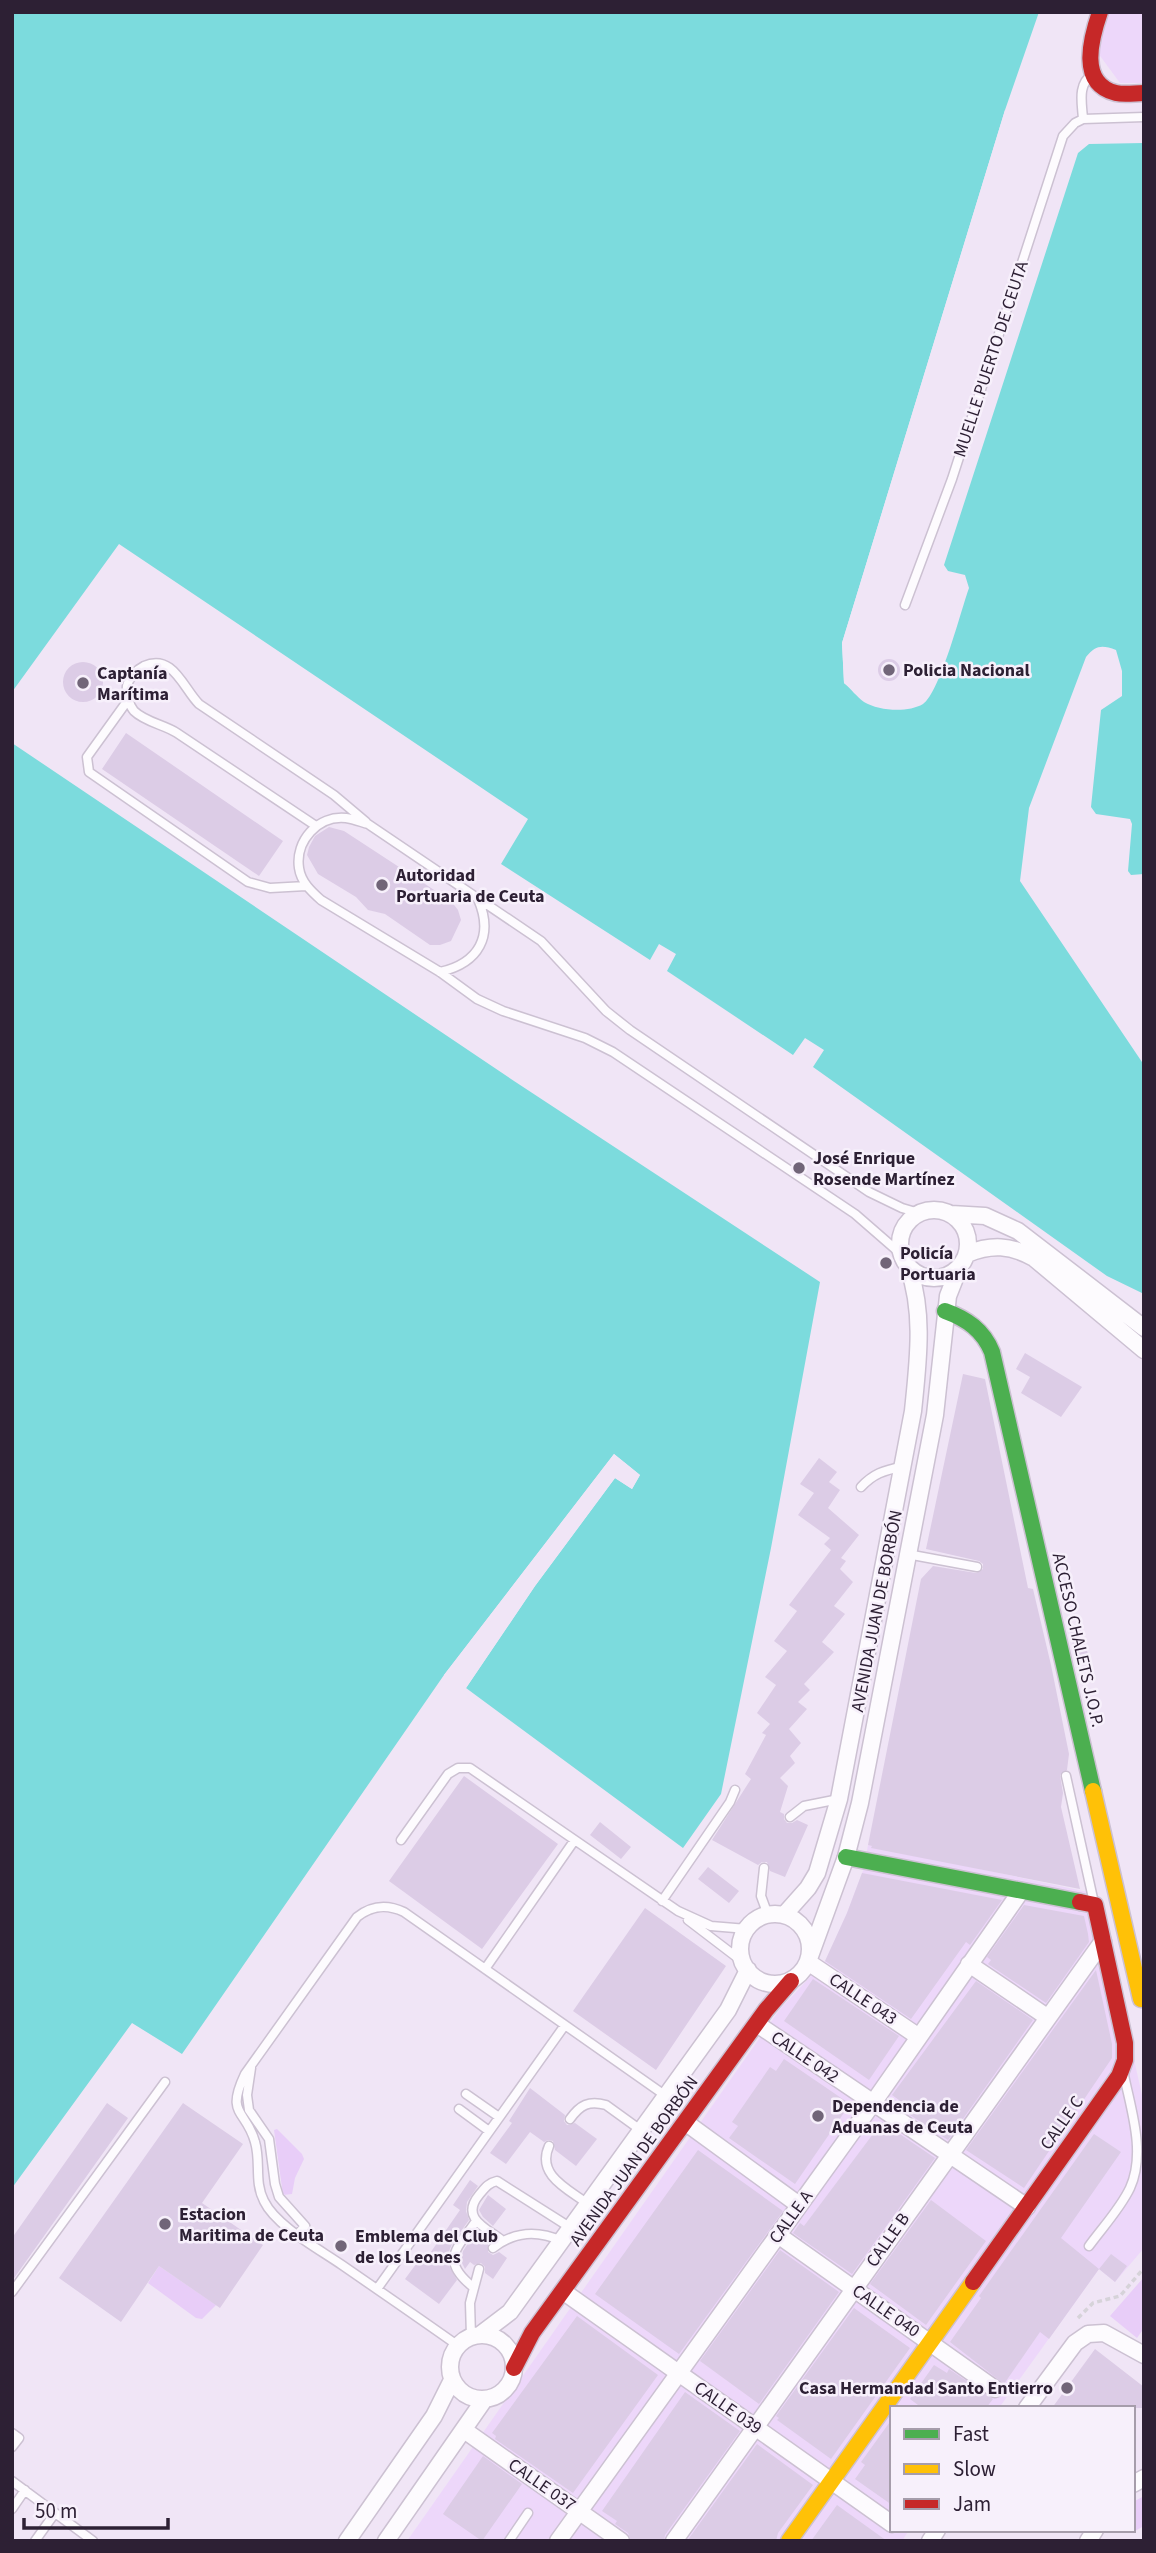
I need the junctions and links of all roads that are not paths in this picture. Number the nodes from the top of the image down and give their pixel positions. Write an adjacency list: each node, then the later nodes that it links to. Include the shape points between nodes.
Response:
1 (1099, 16): 2 (street, via 1090,47)
2 (1093, 74): 3 (street, via 1109,91); 5 (lane, via 1082,90)
3 (1144, 93)
4 (1144, 117): 5 (lane)
5 (1083, 119): 6 (lane, MUELLE PUERTO DE CEUTA, via 1063,136 952,479)
6 (905, 605)
7 (128, 700): 8 (lane, via 132,675 154,663 167,665 199,705 334,795); 9 (lane, via 134,711 176,732); 10 (lane, via 87,757 86,765 95,778 248,882 270,888)
8 (368, 824): 9 (lane, via 345,818); 11 (lane)
9 (316, 826): 10 (lane, via 299,854)
10 (306, 886): 12 (lane, via 321,900)
11 (478, 898): 12 (lane, via 485,930 480,946 470,959); 13 (lane, via 541,941 618,1021 885,1201)
12 (440, 972): 15 (lane, via 490,1006 613,1052 863,1220)
13 (919, 1213): 14 (street, via 935,1209); 15 (street, via 903,1230)
14 (951, 1214): 16 (street, via 968,1235); 18 (street, via 985,1216 1018,1231)
15 (904, 1259): 16 (street, via 913,1271 932,1278 942,1278); 20 (street, AVENIDA JUAN DE BORBÓN, via 917,1303 919,1360)
16 (963, 1261): 17 (street, AVENIDA JUAN DE BORBÓN, via 952,1281); 19 (street, via 993,1246 1021,1251)
17 (945, 1311): 22 (street, AVENIDA JUAN DE BORBÓN, via 935,1415); 44 (street, ACCESO CHALETS J.O.P., via 976,1326 992,1352)
18 (1144, 1328)
19 (1144, 1350)
20 (902, 1467): 21 (lane, via 880,1472); 26 (street, AVENIDA JUAN DE BORBÓN)
21 (862, 1487)
22 (907, 1553): 23 (lane); 30 (street, AVENIDA JUAN DE BORBÓN)
23 (977, 1567)
24 (1066, 1776): 34 (lane)
25 (735, 1790): 33 (lane)
26 (839, 1799): 27 (lane, via 804,1806); 36 (street, AVENIDA JUAN DE BORBÓN, via 817,1873 808,1888)
27 (789, 1817)
28 (401, 1840): 29 (lane, via 448,1774 464,1767)
29 (574, 1841): 33 (lane); 42 (lane)
30 (846, 1857): 32 (street); 39 (street, AVENIDA JUAN DE BORBÓN)
31 (764, 1868): 36 (lane, via 761,1896)
32 (1021, 1891): 34 (street); 40 (street, CALLE A)
33 (662, 1901): 35 (lane)
34 (1095, 1905): 38 (street)
35 (678, 1911): 37 (lane, via 711,1926); 41 (lane)
36 (776, 1915): 37 (street, via 760,1918); 39 (street, via 802,1926 810,1946)
37 (747, 1928): 41 (street, via 741,1945)
38 (1103, 1941): 45 (street, CALLE B); 50 (street, via 1125,2043)
39 (809, 1959): 43 (street); 48 (street, CALLE 043)
40 (969, 1964): 45 (street); 48 (street, CALLE A)
41 (746, 1966): 43 (street, via 767,1983); 53 (street, AVENIDA JUAN DE BORBÓN, via 729,2010)
42 (485, 1969): 47 (lane); 49 (lane, via 404,1912 388,1906 371,1908 357,1917)
43 (791, 1981): 46 (street, AVENIDA JUAN DE BORBÓN)
44 (1140, 1999)
45 (1047, 2017): 62 (street, CALLE B)
46 (757, 2024): 54 (street, CALLE 042); 58 (street, AVENIDA JUAN DE BORBÓN)
47 (565, 2025): 53 (lane); 56 (lane)
48 (919, 2037): 54 (street, CALLE A)
49 (252, 2063): 67 (lane, via 249,2110 269,2139 276,2191 305,2226); 67 (lane, via 236,2097 255,2141 259,2188 268,2209)
50 (1123, 2068): 65 (street, CALLE C); 71 (lane, via 1136,2142 1135,2168 1129,2190)
51 (165, 2082): 77 (lane)
52 (466, 2094): 56 (lane)
53 (667, 2097): 60 (street, AVENIDA JUAN DE BORBÓN)
54 (873, 2103): 62 (street, CALLE 042); 64 (street, CALLE A)
55 (459, 2109): 59 (lane)
56 (499, 2117): 59 (lane)
57 (569, 2119): 60 (lane, via 584,2104 599,2103)
58 (685, 2122): 64 (street); 78 (street, AVENIDA JUAN DE BORBÓN)
59 (489, 2131): 76 (lane)
60 (642, 2131): 63 (street, AVENIDA JUAN DE BORBÓN)
61 (549, 2146): 63 (lane, via 548,2172)
62 (949, 2154): 65 (street, CALLE 042); 75 (street, CALLE B)
63 (588, 2204): 68 (street, AVENIDA JUAN DE BORBÓN)
64 (799, 2204): 69 (street, CALLE A)
65 (1027, 2207): 80 (street, CALLE C)
66 (476, 2221): 68 (lane, via 474,2202 497,2181); 70 (lane); 74 (lane, via 457,2249 454,2263)
67 (298, 2234): 76 (lane)
68 (566, 2235): 70 (lane, via 538,2233); 79 (street, AVENIDA JUAN DE BORBÓN, via 510,2312)
69 (778, 2235): 75 (street, CALLE 040); 83 (street, CALLE A)
70 (503, 2241): 72 (lane)
71 (1089, 2246)
72 (494, 2248)
73 (479, 2269): 74 (lane)
74 (473, 2287): 79 (lane)
75 (854, 2288): 80 (street, CALLE 040); 88 (street, CALLE B)
76 (377, 2289): 79 (lane)
77 (12, 2292)
78 (564, 2292): 82 (street, AVENIDA JUAN DE BORBÓN, via 525,2344); 83 (street, CALLE 039)
79 (470, 2339): 82 (street, via 501,2340); 84 (street, via 450,2362)
80 (930, 2342): 85 (street, CALLE 040); 93 (street, CALLE C)
81 (1144, 2355): 87 (street, via 1104,2333 1088,2334 1074,2343)
82 (514, 2368): 86 (street, via 502,2393)
83 (678, 2373): 88 (street, CALLE 039); 96 (street, CALLE A)
84 (452, 2380): 86 (street, via 465,2395); 102 (street, via 434,2416)
85 (995, 2389)
86 (484, 2400): 89 (street)
87 (1028, 2406)
88 (755, 2427): 93 (street, CALLE 039); 107 (street, CALLE B)
89 (464, 2430): 96 (street, CALLE 037); 103 (street)
90 (12, 2433): 91 (lane, via 19,2438)
91 (12, 2447)
92 (12, 2481): 94 (lane)
93 (831, 2481): 99 (street, CALLE 039); 108 (street, CALLE C)
94 (25, 2490): 95 (lane); 97 (lane)
95 (12, 2509)
96 (579, 2511): 105 (street, CALLE A); 106 (street, CALLE 037)
97 (55, 2513): 100 (lane); 101 (lane)
98 (528, 2513): 104 (lane)
99 (890, 2523)
100 (35, 2541)
101 (93, 2541)
102 (347, 2541)
103 (386, 2541)
104 (509, 2541)
105 (558, 2541)
106 (621, 2541)
107 (674, 2541)
108 (789, 2541)

